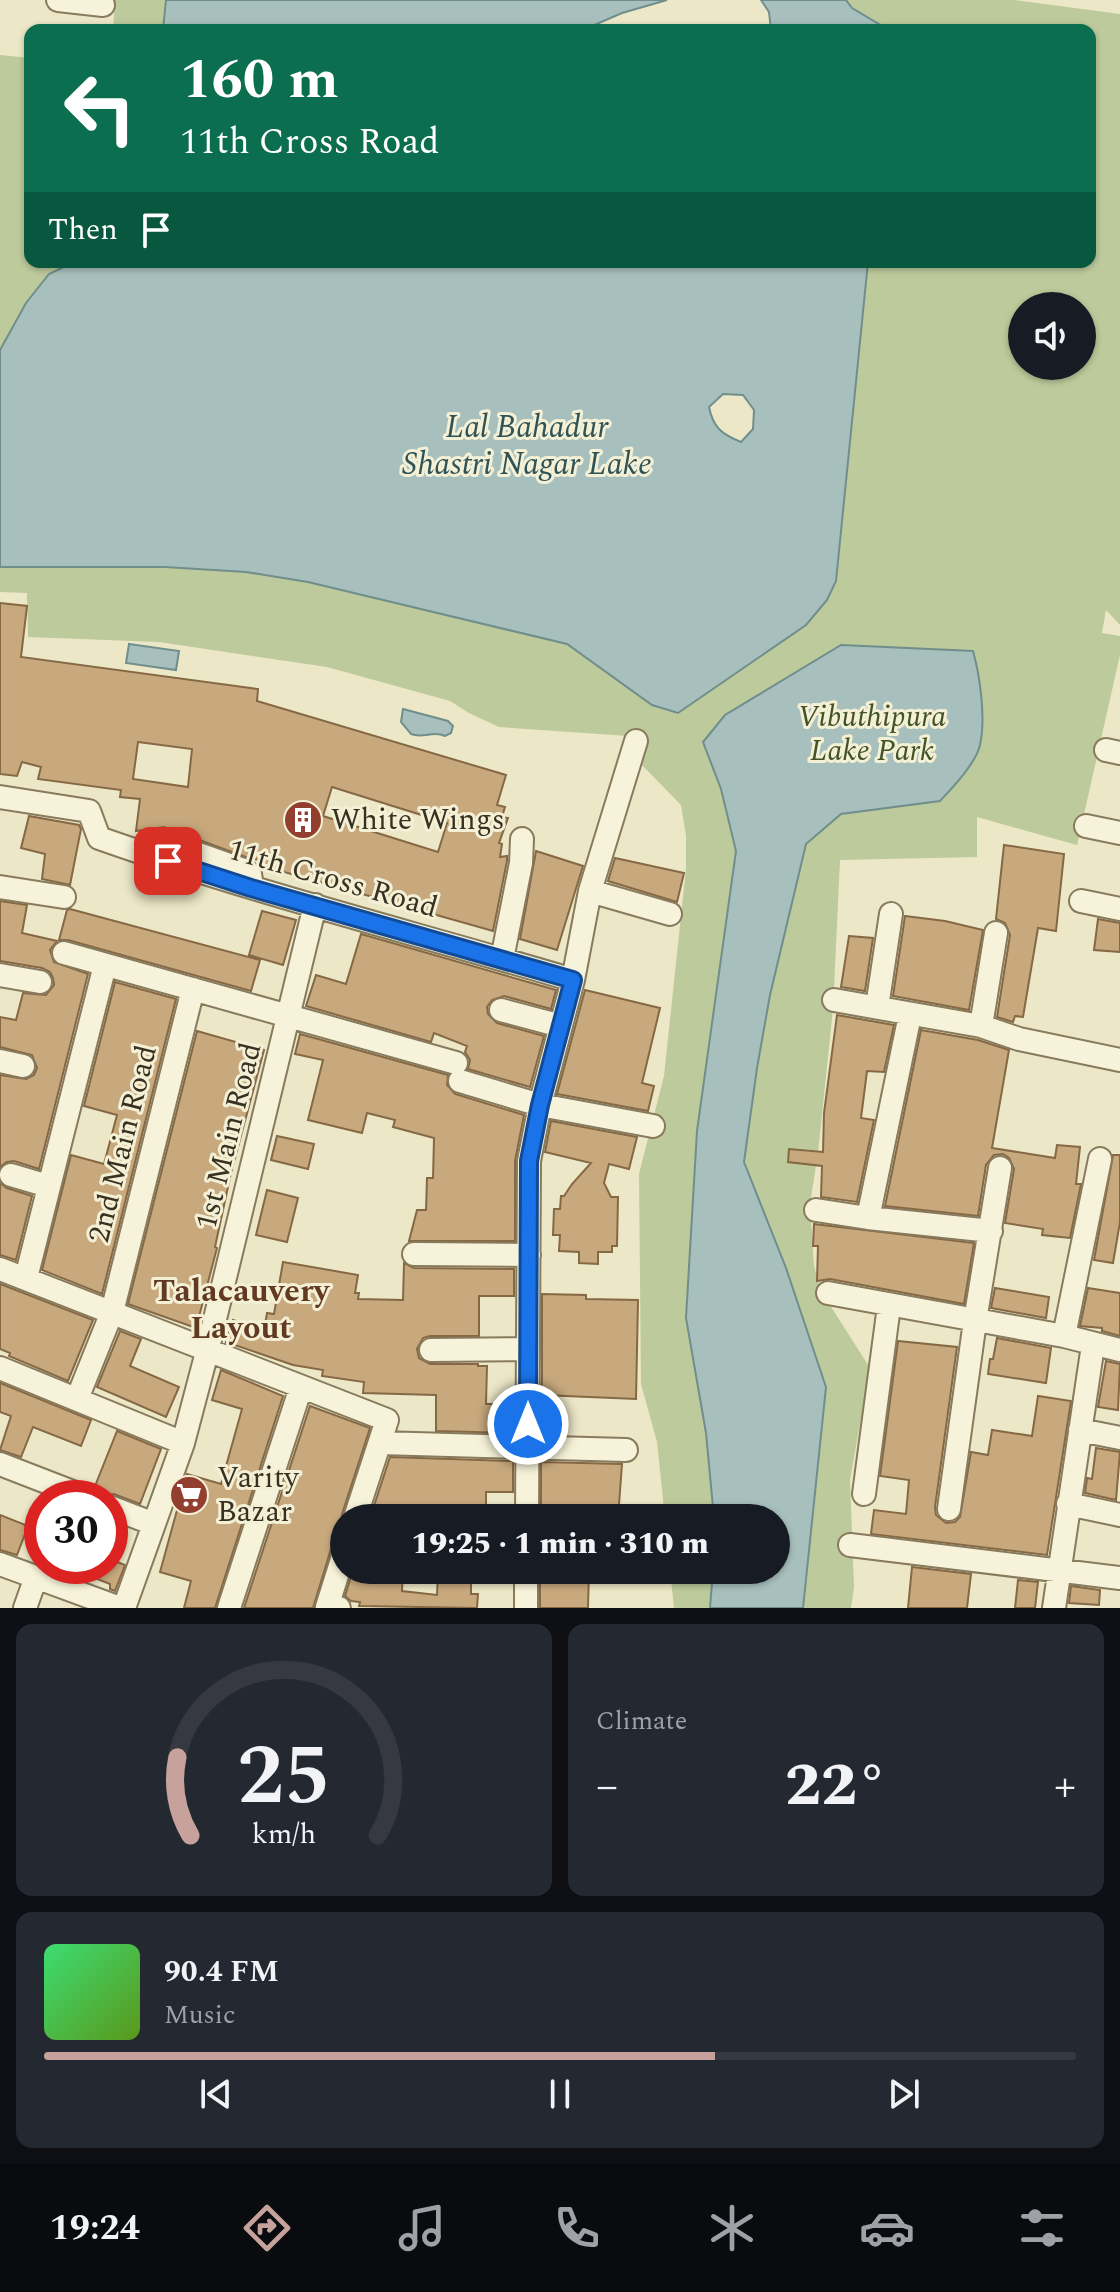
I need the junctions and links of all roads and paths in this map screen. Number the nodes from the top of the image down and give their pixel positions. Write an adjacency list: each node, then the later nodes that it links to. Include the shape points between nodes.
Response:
1 (58, 0): 2 (street)
2 (103, 5)
3 (636, 741): 9 (street)
4 (0, 797): 12 (street, 11th Cross Road, via 89,811 99,838)
5 (1086, 826): 6 (street)
6 (1120, 833)
7 (522, 839): 18 (street)
8 (0, 887): 10 (street)
9 (590, 891): 14 (street); 21 (street)
10 (64, 897)
11 (1081, 901): 13 (street)
12 (315, 905): 18 (street, 11th Cross Road); 28 (street, 1st Main Road)
13 (1120, 909)
14 (670, 914)
15 (891, 914): 25 (street)
16 (996, 933): 30 (street)
17 (64, 953): 19 (street)
18 (502, 959): 21 (street, 11th Cross Road)
19 (105, 965): 23 (street); 39 (street)
20 (0, 975): 22 (street)
21 (573, 980): 29 (street)
22 (40, 982)
23 (193, 989): 28 (street); 49 (street, 2nd Main Road)
24 (834, 1000): 25 (street)
25 (877, 1007): 27 (street)
26 (501, 1010): 29 (street)
27 (910, 1015): 30 (street); 41 (street)
28 (289, 1016): 34 (street); 56 (street, 1st Main Road)
29 (561, 1026): 34 (street)
30 (981, 1026): 31 (street)
31 (1120, 1060)
32 (0, 1061): 33 (street)
33 (23, 1066)
34 (540, 1105): 35 (street); 44 (street, via 529,1161)
35 (653, 1126)
36 (1100, 1159): 51 (street)
37 (1000, 1168): 42 (street)
38 (11, 1175): 39 (street)
39 (48, 1186): 46 (street)
40 (816, 1210): 41 (street)
41 (868, 1218): 42 (street)
42 (991, 1231): 50 (street)
43 (414, 1254): 44 (street)
44 (529, 1255): 53 (street)
45 (0, 1269): 46 (street)
46 (26, 1278): 49 (street)
47 (828, 1293): 48 (street)
48 (889, 1306): 50 (street); 68 (street)
49 (112, 1312): 56 (street); 59 (street, 2nd Main Road)
50 (975, 1321): 51 (street); 72 (street)
51 (1064, 1336): 52 (street)
52 (1093, 1345): 55 (street); 60 (street)
53 (528, 1349): 54 (street); 64 (street)
54 (431, 1350)
55 (1120, 1350)
56 (207, 1352): 58 (street); 62 (street, 1st Main Road)
57 (0, 1368): 59 (street)
58 (301, 1387): 63 (street, via 387,1420); 88 (street)
59 (77, 1399): 62 (street)
60 (1080, 1430): 61 (street); 71 (street)
61 (1120, 1438)
62 (183, 1443): 75 (street, 1st Main Road)
63 (380, 1443): 64 (street); 69 (street)
64 (528, 1449): 65 (street); 70 (street)
65 (626, 1450)
66 (0, 1464): 67 (street)
67 (41, 1480)
68 (864, 1494)
69 (360, 1504)
70 (527, 1504)
71 (1068, 1504): 74 (street); 78 (street)
72 (949, 1509)
73 (128, 1514): 75 (street)
74 (1120, 1515)
75 (154, 1524): 87 (street, 1st Main Road)
76 (850, 1545): 78 (street)
77 (0, 1564): 79 (street)
78 (1058, 1571): 80 (street); 90 (street)
79 (24, 1573)
80 (1120, 1578)
81 (34, 1584): 86 (street)
82 (55, 1584): 87 (street)
83 (338, 1584): 85 (street)
84 (526, 1584): 89 (street)
85 (333, 1607)
86 (25, 1608)
87 (122, 1608)
88 (229, 1608)
89 (526, 1608)
90 (1054, 1608)

